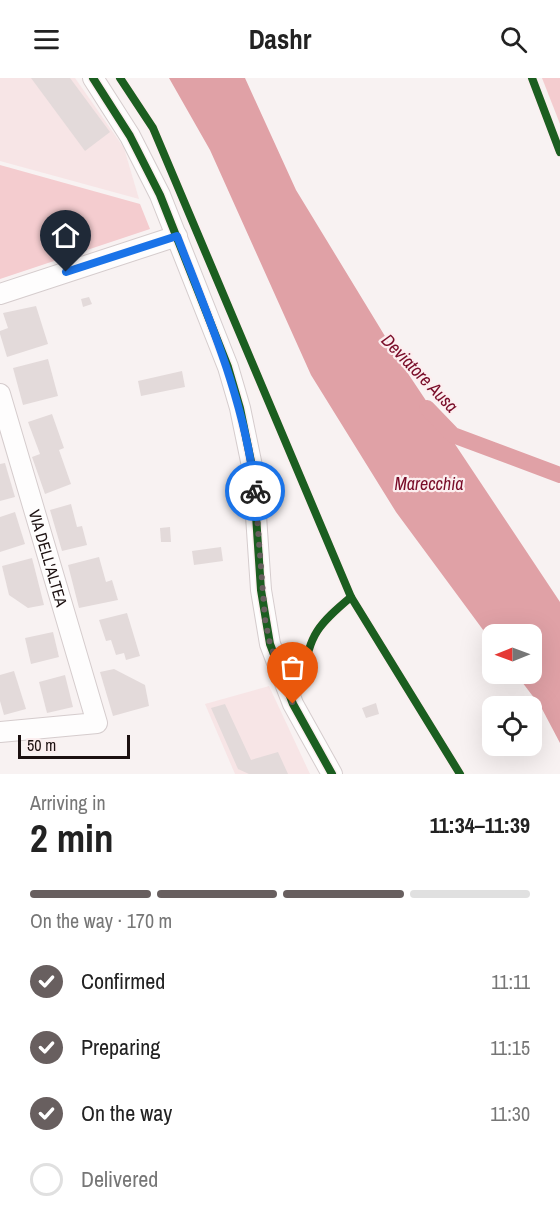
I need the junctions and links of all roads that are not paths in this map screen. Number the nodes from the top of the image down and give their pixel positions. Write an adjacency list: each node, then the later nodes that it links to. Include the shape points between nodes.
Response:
1 (93, 78): 2 (street, via 130,136)
2 (177, 236): 3 (street); 6 (street, via 240,408 253,471 261,590 270,644 293,704)
3 (0, 294)
4 (0, 394): 5 (street, VIA DELL'ALTEA, via 97,723)
5 (0, 732)
6 (332, 774)

